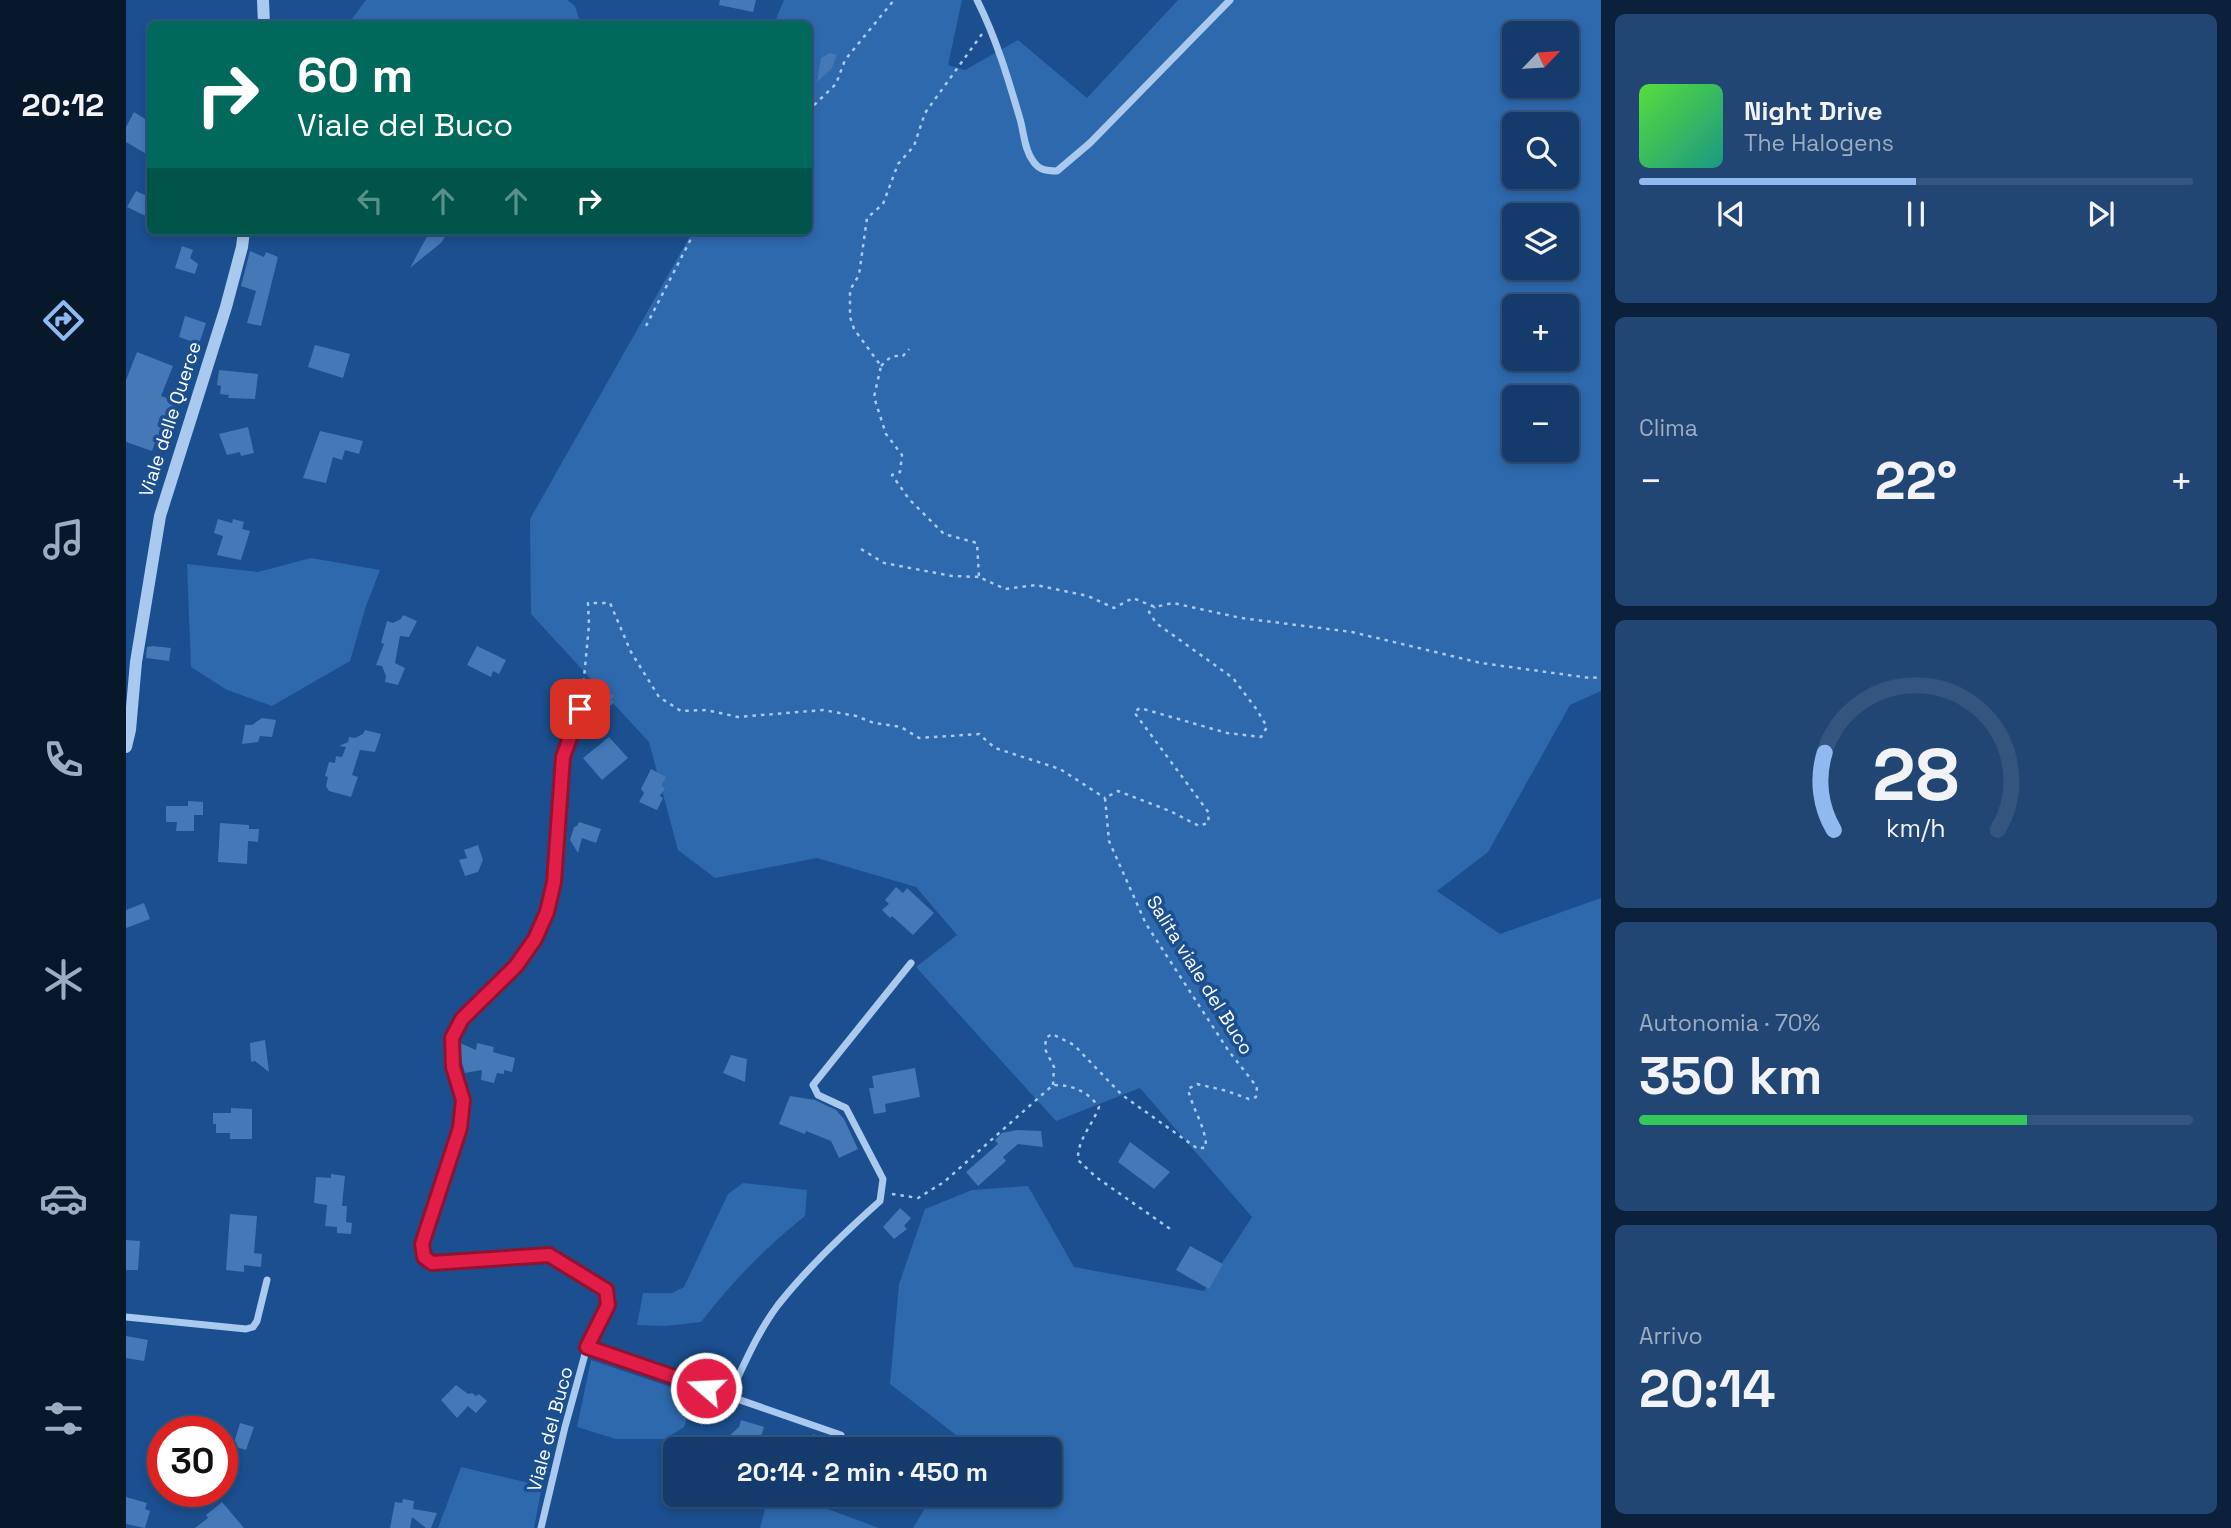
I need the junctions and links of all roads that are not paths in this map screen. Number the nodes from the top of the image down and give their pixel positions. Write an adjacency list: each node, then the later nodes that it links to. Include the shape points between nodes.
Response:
1 (263, 0): 4 (street)
2 (977, 0): 3 (street, via 1001,55 1026,147 1044,171 1056,171 1090,143)
3 (1230, 0)
4 (264, 21)
5 (244, 235): 6 (street, Viale delle Querce, via 226,307 160,516)
6 (131, 661): 8 (street, Viale delle Querce)
7 (580, 709): 12 (street, Viale del Buco, via 563,757 554,882 547,912 516,966 462,1019 452,1038 453,1067 463,1100 460,1128 422,1244 424,1257 432,1263 549,1255 606,1290 608,1305)
8 (126, 747)
9 (911, 963): 13 (street, via 813,1085 818,1095 846,1108 883,1179 880,1201 835,1241 778,1306)
10 (267, 1280): 11 (street, via 257,1321 246,1329)
11 (126, 1317)
12 (587, 1347): 13 (street); 15 (street, Viale del Buco)
13 (729, 1396): 14 (street)
14 (841, 1435)
15 (541, 1528)

